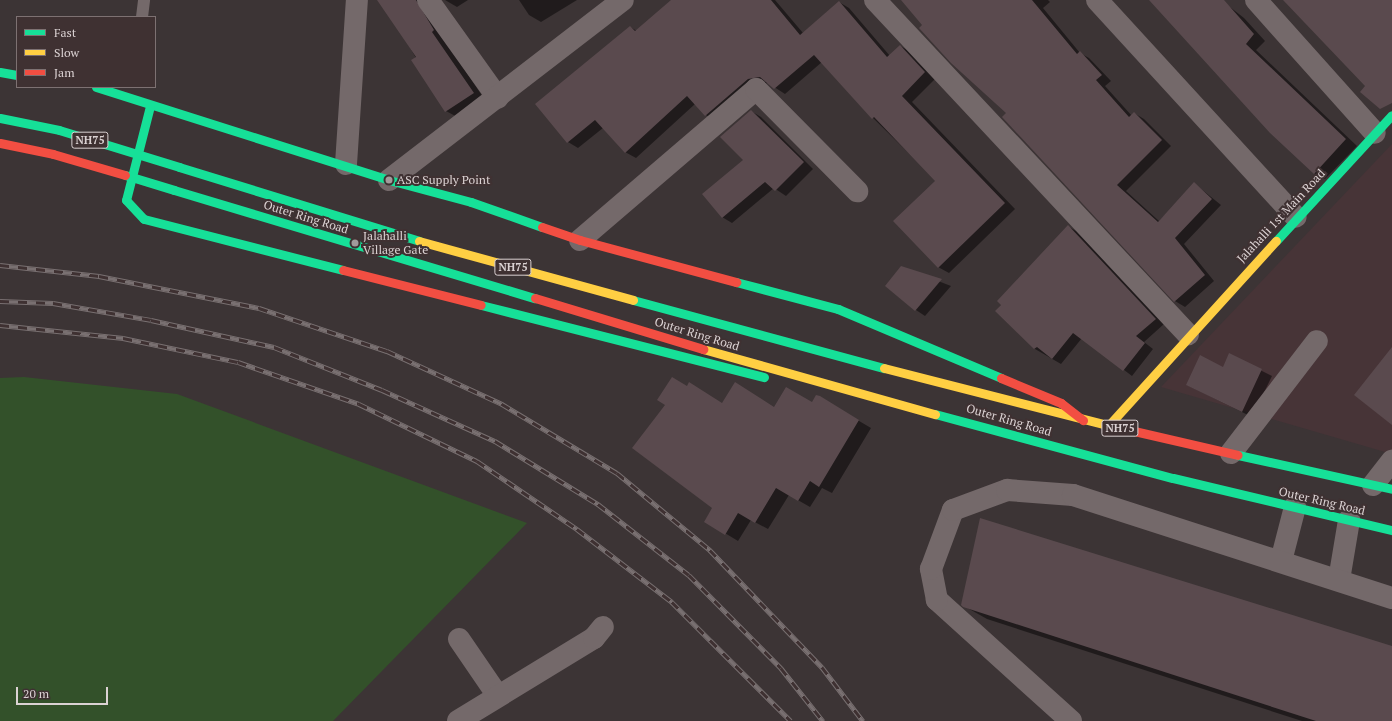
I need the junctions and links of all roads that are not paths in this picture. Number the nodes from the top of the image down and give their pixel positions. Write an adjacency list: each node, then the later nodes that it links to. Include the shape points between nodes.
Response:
1 (144, 0): 9 (lane)
2 (357, 0): 21 (street)
3 (428, 0): 14 (street)
4 (623, 0): 8 (street)
5 (875, 0): 26 (street)
6 (1098, 0): 24 (street)
7 (1256, 0): 19 (street)
8 (601, 7): 14 (street)
9 (142, 16)
10 (0, 72): 11 (main road)
11 (16, 75)
12 (99, 88): 15 (main road)
13 (133, 88): 15 (lane)
14 (498, 98): 22 (street)
15 (132, 100): 16 (main road)
16 (150, 106): 21 (main road); 28 (main road, via 126,200 144,219)
17 (1392, 115): 19 (main road, Jalahalli 1st Main Road)
18 (0, 118): 30 (main road, Outer Ring Road / NH75, bridge, via 59,130 459,253)
19 (1375, 133): 24 (main road, Jalahalli 1st Main Road)
20 (0, 143): 32 (main road, Outer Ring Road / NH75, bridge, via 53,154 800,378)
21 (346, 164): 22 (main road)
22 (389, 180): 25 (main road, via 471,202)
23 (857, 191): 25 (street, via 756,89)
24 (1296, 217): 26 (main road, Jalahalli 1st Main Road)
25 (580, 240): 30 (main road, via 838,309 1061,403)
26 (1188, 335): 31 (main road, Jalahalli 1st Main Road)
27 (1317, 341): 33 (street)
28 (773, 380)
29 (788, 383): 32 (main road, via 1033,446)
30 (1083, 420): 31 (main road, Outer Ring Road / NH75)
31 (1108, 426): 33 (main road, Outer Ring Road / NH75)
32 (1079, 452): 36 (main road, Outer Ring Road / NH75, via 1173,478)
33 (1231, 453): 35 (main road, Outer Ring Road / NH75)
34 (1392, 461): 35 (street)
35 (1382, 487)
36 (1296, 507): 37 (main road, Outer Ring Road / NH75); 39 (street)
37 (1349, 520): 38 (main road, Outer Ring Road / NH75); 40 (street)
38 (1392, 530)
39 (1281, 561): 40 (street); 46 (street, via 1073,495 1007,490 954,510 931,569 937,600)
40 (1339, 580): 41 (street)
41 (1392, 598)
42 (603, 627): 44 (street, via 594,638)
43 (459, 639): 44 (street)
44 (498, 696): 45 (street)
45 (458, 721)
46 (1071, 721)

